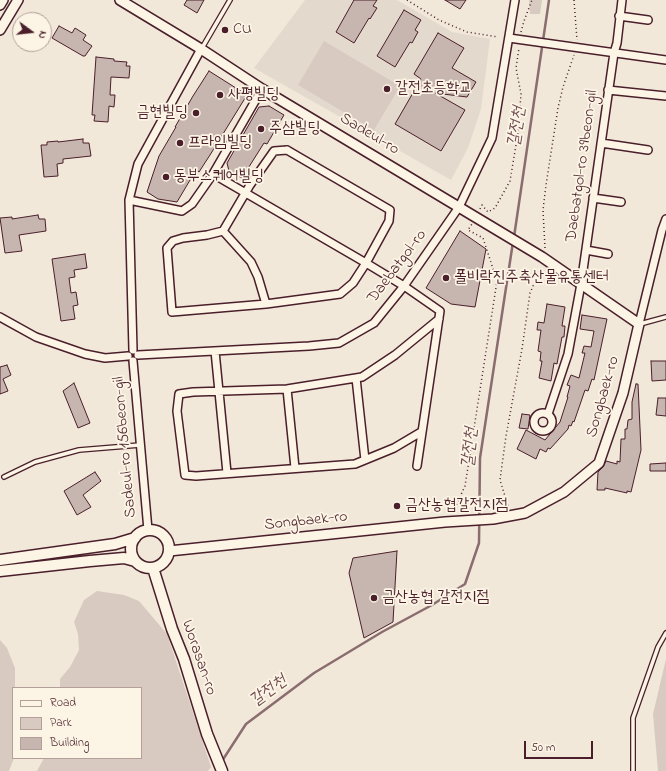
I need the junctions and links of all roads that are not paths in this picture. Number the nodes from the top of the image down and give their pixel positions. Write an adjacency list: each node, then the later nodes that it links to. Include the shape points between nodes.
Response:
1 (3, 0): 7 (street)
2 (18, 0): 10 (street)
3 (120, 0): 12 (street, Sadeul-ro)
4 (230, 0): 12 (lane)
5 (515, 0): 11 (street, Daebatgol-ro)
6 (622, 0): 8 (street, Daebatgol-ro 39beon-gil)
7 (0, 5)
8 (619, 16): 9 (street); 13 (street, Daebatgol-ro 39beon-gil)
9 (648, 20)
10 (0, 30)
11 (510, 38): 13 (street); 25 (street, Daebatgol-ro, via 492,138)
12 (201, 49): 15 (street, Sadeul-ro); 23 (street, via 138,164)
13 (614, 53): 14 (street); 16 (street, Daebatgol-ro 39beon-gil)
14 (666, 60)
15 (262, 89): 20 (street); 25 (street, Sadeul-ro)
16 (608, 90): 17 (street); 18 (street, Daebatgol-ro 39beon-gil)
17 (666, 96)
18 (601, 143): 19 (street); 22 (street, Daebatgol-ro 39beon-gil)
19 (648, 150)
20 (213, 174): 21 (street); 23 (street, via 192,204 182,211)
21 (245, 192): 27 (street); 30 (street); 30 (street, via 274,151 287,150 390,210 389,221)
22 (593, 198): 24 (street); 28 (street, Daebatgol-ro 39beon-gil)
23 (129, 200): 39 (street)
24 (621, 202)
25 (459, 207): 31 (street, Sadeul-ro); 32 (street, Daebatgol-ro)
26 (666, 219): 37 (street, Songbaek-ro)
27 (223, 231): 33 (street, via 251,262); 33 (street, via 172,240 167,248 172,312)
28 (586, 250): 29 (street); 31 (street, Daebatgol-ro 39beon-gil)
29 (608, 254)
30 (366, 263): 32 (street); 33 (street, via 353,283 340,294)
31 (581, 284): 37 (street, Sadeul-ro); 44 (street, via 568,354)
32 (404, 286): 36 (street, via 440,312); 38 (street, Daebatgol-ro, via 374,323 339,343)
33 (266, 304)
34 (0, 317): 40 (street, via 36,337 85,354 105,358)
35 (666, 317): 37 (lane)
36 (438, 319): 41 (street, via 395,355 362,377); 45 (street)
37 (639, 324): 54 (street, Songbaek-ro, via 623,393 600,463 564,492 526,513 493,519)
38 (215, 351): 39 (street, Daebatgol-ro); 43 (street)
39 (136, 352): 40 (street, via 137,359)
40 (130, 358): 46 (street, Sadeul-ro 156beon-gil)
41 (356, 378): 42 (street); 47 (street)
42 (287, 389): 43 (street); 49 (street)
43 (219, 392): 50 (street); 50 (street, via 179,394 177,412 185,474 196,476)
44 (548, 414)
45 (421, 432): 47 (street, via 394,448); 48 (street)
46 (140, 445): 51 (lane, via 79,450 35,462); 52 (street, Sadeul-ro 156beon-gil)
47 (365, 460): 49 (street, via 355,464)
48 (417, 466)
49 (295, 468): 50 (street)
50 (227, 473)
51 (4, 477)
52 (148, 530): 53 (main road); 54 (main road, via 158,531 165,537)
53 (135, 538): 55 (main road, via 115,544); 56 (main road, via 132,547)
54 (169, 551): 57 (main road, via 166,560)
55 (0, 560)
56 (135, 561): 57 (main road, via 143,567); 58 (main road, via 124,558)
57 (153, 568): 60 (main road, Worasan-ro, via 207,734)
58 (0, 571)
59 (666, 633): 61 (lane, via 658,647 633,718)
60 (222, 771)
61 (633, 771)

